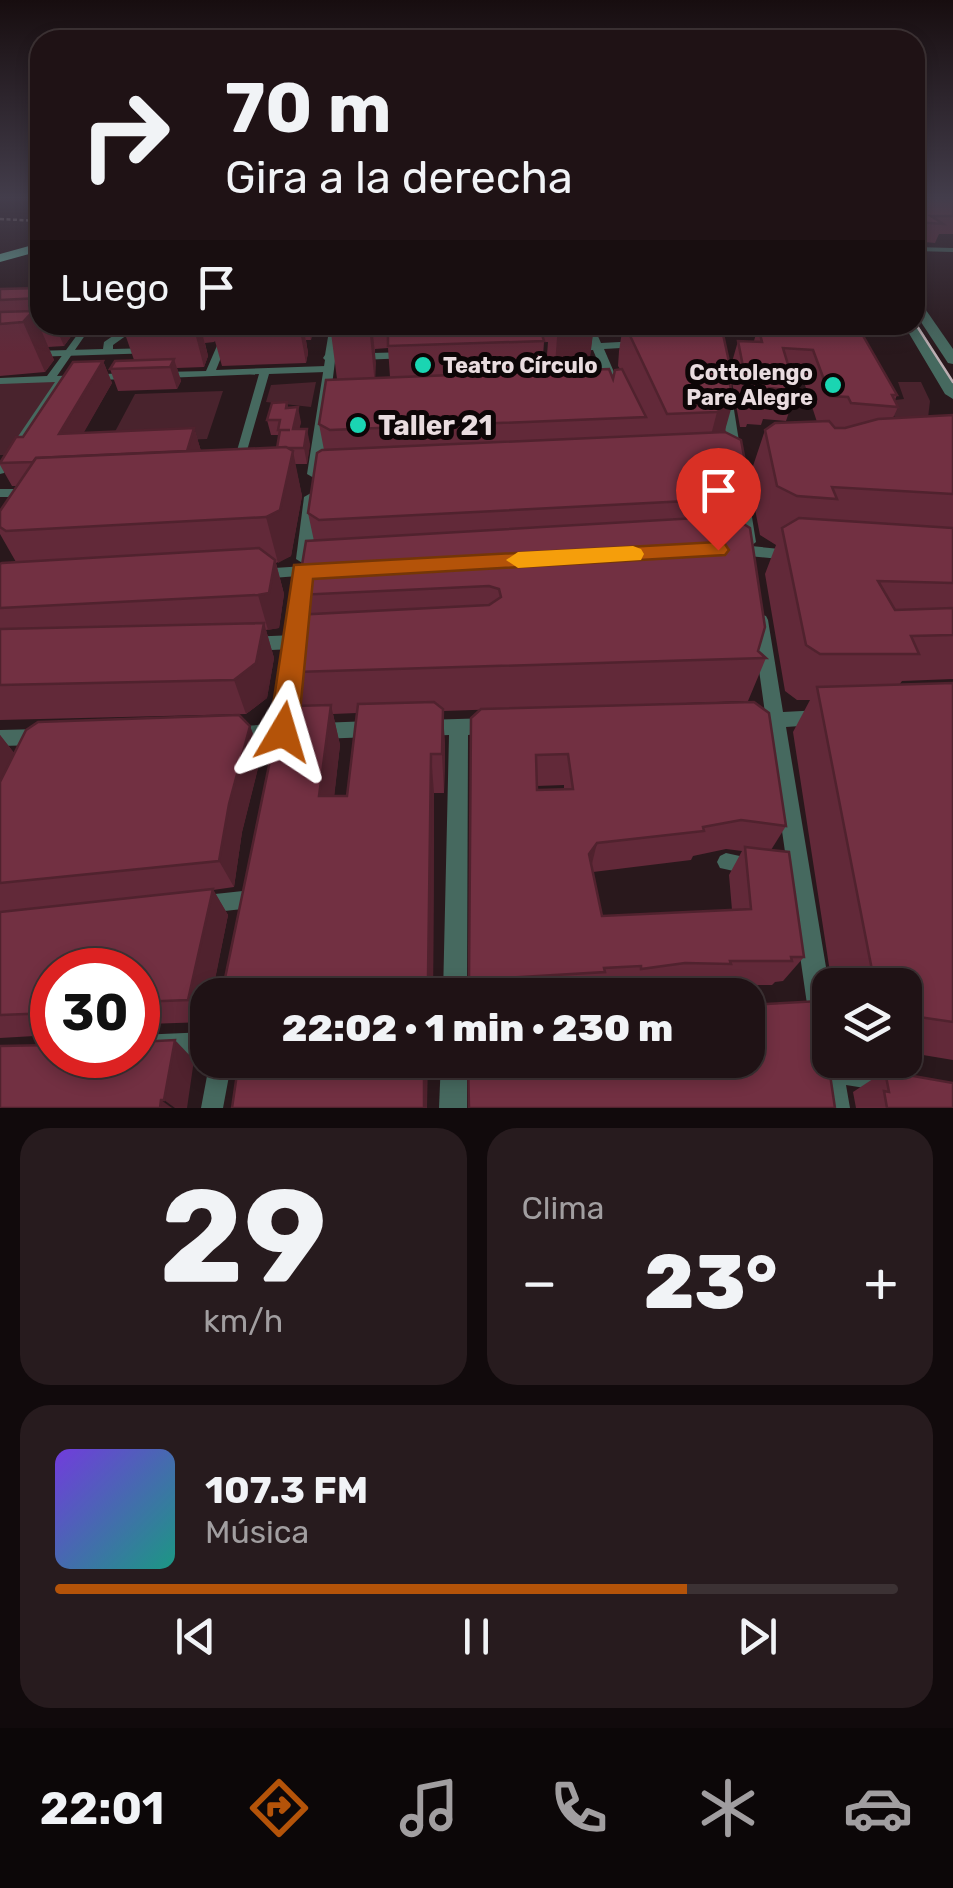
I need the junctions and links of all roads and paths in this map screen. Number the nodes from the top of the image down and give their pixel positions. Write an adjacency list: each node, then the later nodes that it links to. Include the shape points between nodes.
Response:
1 (24, 250): 5 (main road)
2 (928, 250): 3 (street)
3 (953, 253): 4 (street)
4 (925, 256)
5 (0, 258)
6 (925, 318): 26 (street)
7 (81, 335): 22 (street)
8 (122, 335): 21 (street)
9 (226, 335): 16 (street)
10 (332, 335): 24 (street)
11 (592, 335): 14 (street)
12 (917, 335): 35 (street)
13 (145, 338): 20 (street); 21 (street); 30 (street)
14 (596, 346): 15 (street); 18 (street); 36 (street)
15 (656, 346)
16 (220, 349): 17 (street); 19 (street); 28 (street)
17 (238, 349)
18 (554, 349)
19 (204, 350)
20 (170, 351)
21 (108, 352): 22 (street)
22 (69, 354): 25 (street); 32 (street)
23 (423, 354): 24 (street, via 385,362)
24 (326, 355): 27 (street); 38 (street)
25 (0, 356)
26 (953, 360)
27 (265, 372): 28 (street); 42 (street)
28 (210, 373): 29 (street)
29 (158, 375)
30 (124, 376): 31 (street); 32 (street)
31 (142, 376)
32 (56, 378): 33 (street); 41 (street)
33 (0, 381)
34 (724, 384): 40 (street)
35 (953, 394)
36 (622, 403)
37 (336, 415): 38 (street)
38 (321, 416): 44 (street)
39 (756, 463): 40 (street)
40 (727, 464): 50 (street)
41 (0, 471)
42 (236, 471)
43 (332, 482): 44 (street)
44 (306, 484): 53 (street)
45 (0, 493): 46 (street)
46 (43, 496): 47 (street)
47 (34, 513)
48 (718, 550): 50 (street)
49 (806, 556): 50 (street)
50 (752, 560)
51 (340, 569): 53 (street)
52 (235, 575): 53 (street)
53 (302, 579)
54 (758, 606): 59 (street)
55 (295, 638): 56 (street); 57 (street); 64 (street)
56 (237, 645)
57 (313, 648)
58 (836, 718): 59 (street)
59 (765, 720): 67 (street)
60 (459, 726): 61 (street); 64 (street); 70 (street)
61 (511, 726)
62 (222, 733): 64 (street)
63 (0, 738): 65 (street)
64 (282, 741)
65 (50, 742)
66 (726, 862): 67 (street)
67 (799, 872): 71 (street)
68 (252, 899): 69 (street)
69 (194, 905)
70 (455, 978)
71 (812, 1012)
72 (190, 1044): 73 (street)
73 (160, 1045)
74 (218, 1078): 79 (street)
75 (454, 1078): 80 (street)
76 (832, 1078): 81 (street)
77 (885, 1078): 78 (street)
78 (918, 1084)
79 (212, 1108)
80 (453, 1108)
81 (836, 1108)

